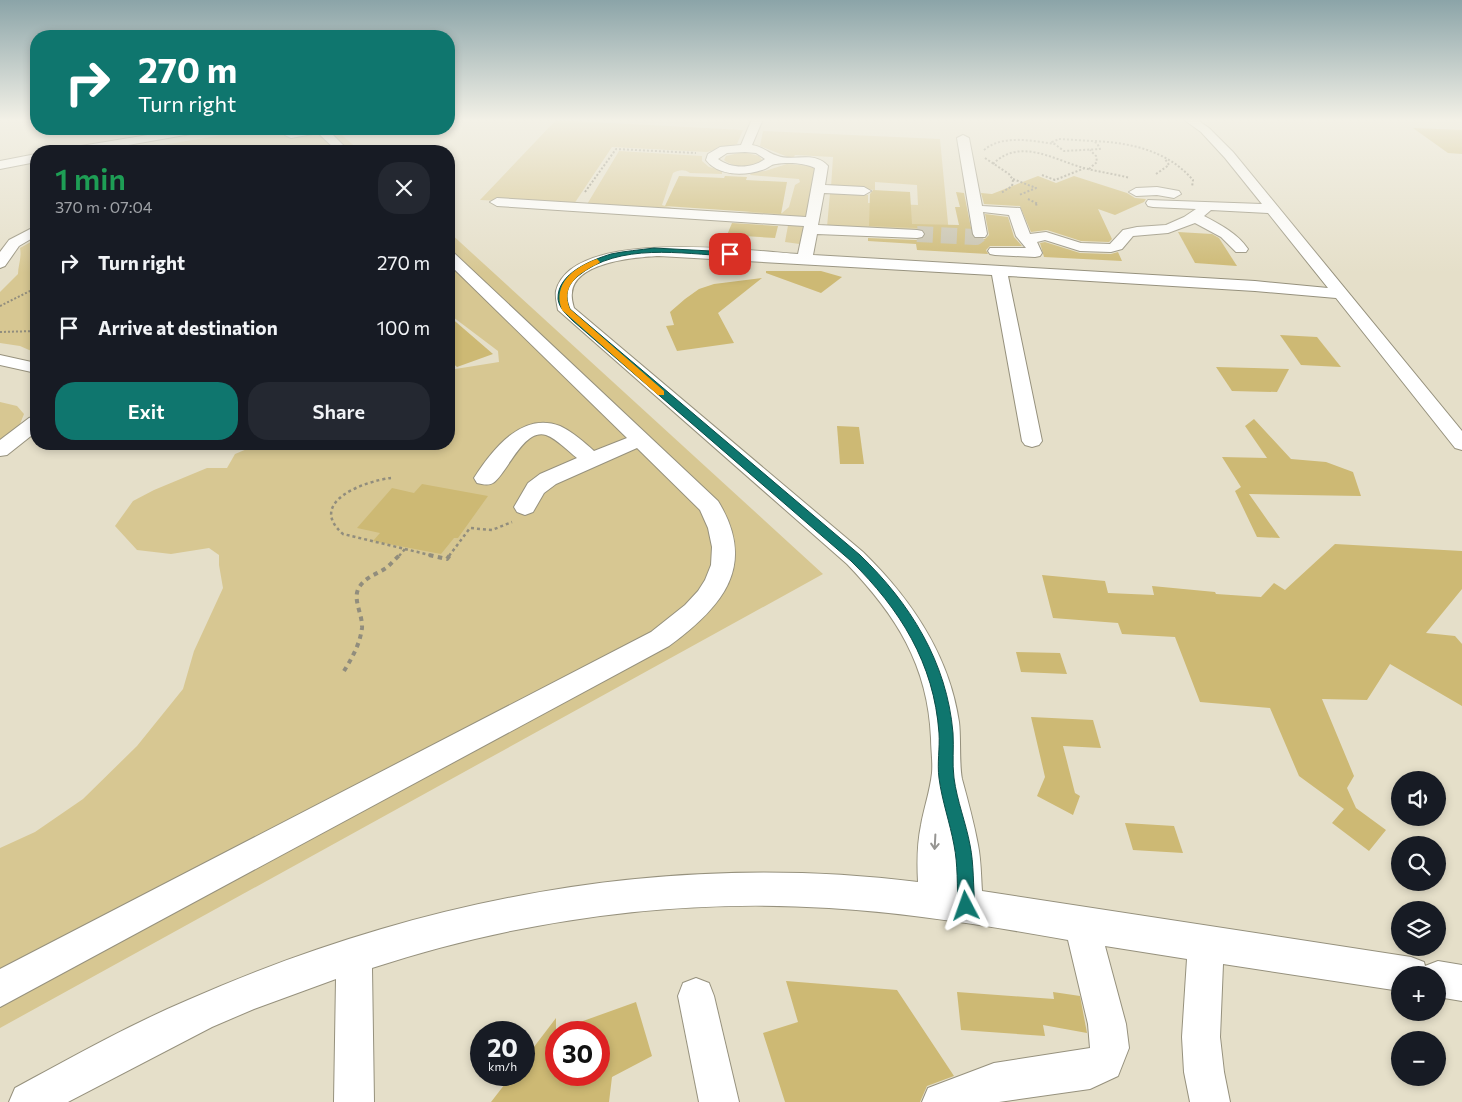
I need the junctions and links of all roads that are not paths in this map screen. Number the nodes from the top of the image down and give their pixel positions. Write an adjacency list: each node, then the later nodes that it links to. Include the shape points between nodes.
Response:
1 (822, 170): 5 (street)
2 (969, 170): 16 (street)
3 (1242, 170): 11 (street)
4 (1137, 186): 8 (street)
5 (819, 189): 6 (street); 12 (street)
6 (864, 191)
7 (497, 202): 12 (street)
8 (1188, 203): 9 (street); 11 (street); 17 (street, via 1185,223 1170,228 1130,232 1111,248 1080,247 1046,236); 18 (street)
9 (1154, 208)
10 (986, 209): 17 (street, via 1015,211)
11 (1273, 209): 26 (street)
12 (811, 228): 13 (street); 15 (street); 21 (street)
13 (782, 231)
14 (30, 234): 23 (street, via 14,243)
15 (917, 234)
16 (980, 234)
17 (1025, 238): 20 (street)
18 (1241, 249)
19 (995, 251): 20 (street)
20 (1035, 253): 25 (street)
21 (805, 258): 24 (street); 39 (street, via 674,250 633,252 582,269 567,284 562,299 566,310 576,319 856,558 894,599 917,634 941,698 946,733 946,777 962,846)
22 (455, 262): 32 (street)
23 (0, 263)
24 (1000, 270): 25 (street); 33 (street)
25 (1040, 272): 26 (street)
26 (1339, 291): 29 (street)
27 (0, 360): 28 (street)
28 (30, 367)
29 (1438, 414): 30 (street); 34 (street)
30 (1462, 416)
31 (30, 427): 35 (street)
32 (641, 439): 36 (street); 46 (street, via 710,506 720,523 724,562 717,583 704,603 685,622 591,676)
33 (1032, 441)
34 (1462, 444)
35 (0, 450)
36 (592, 460): 37 (street, via 552,431 537,429 522,434); 38 (street, via 541,483)
37 (486, 478)
38 (525, 507)
39 (951, 904): 40 (street); 42 (street, via 796,889 653,893 506,913 430,931)
40 (1082, 924): 41 (street); 48 (street, via 1107,1024 1110,1048 1104,1062 1090,1069 1009,1080)
41 (1206, 944): 43 (street); 53 (street, via 1201,1037)
42 (354, 955): 49 (street, via 271,984 184,1020); 50 (street)
43 (1391, 972)
44 (1446, 980): 45 (street)
45 (1462, 983)
46 (0, 989)
47 (696, 996): 51 (street)
48 (984, 1094): 52 (street)
49 (29, 1102)
50 (354, 1102)
51 (719, 1102)
52 (942, 1102)
53 (1210, 1102)

